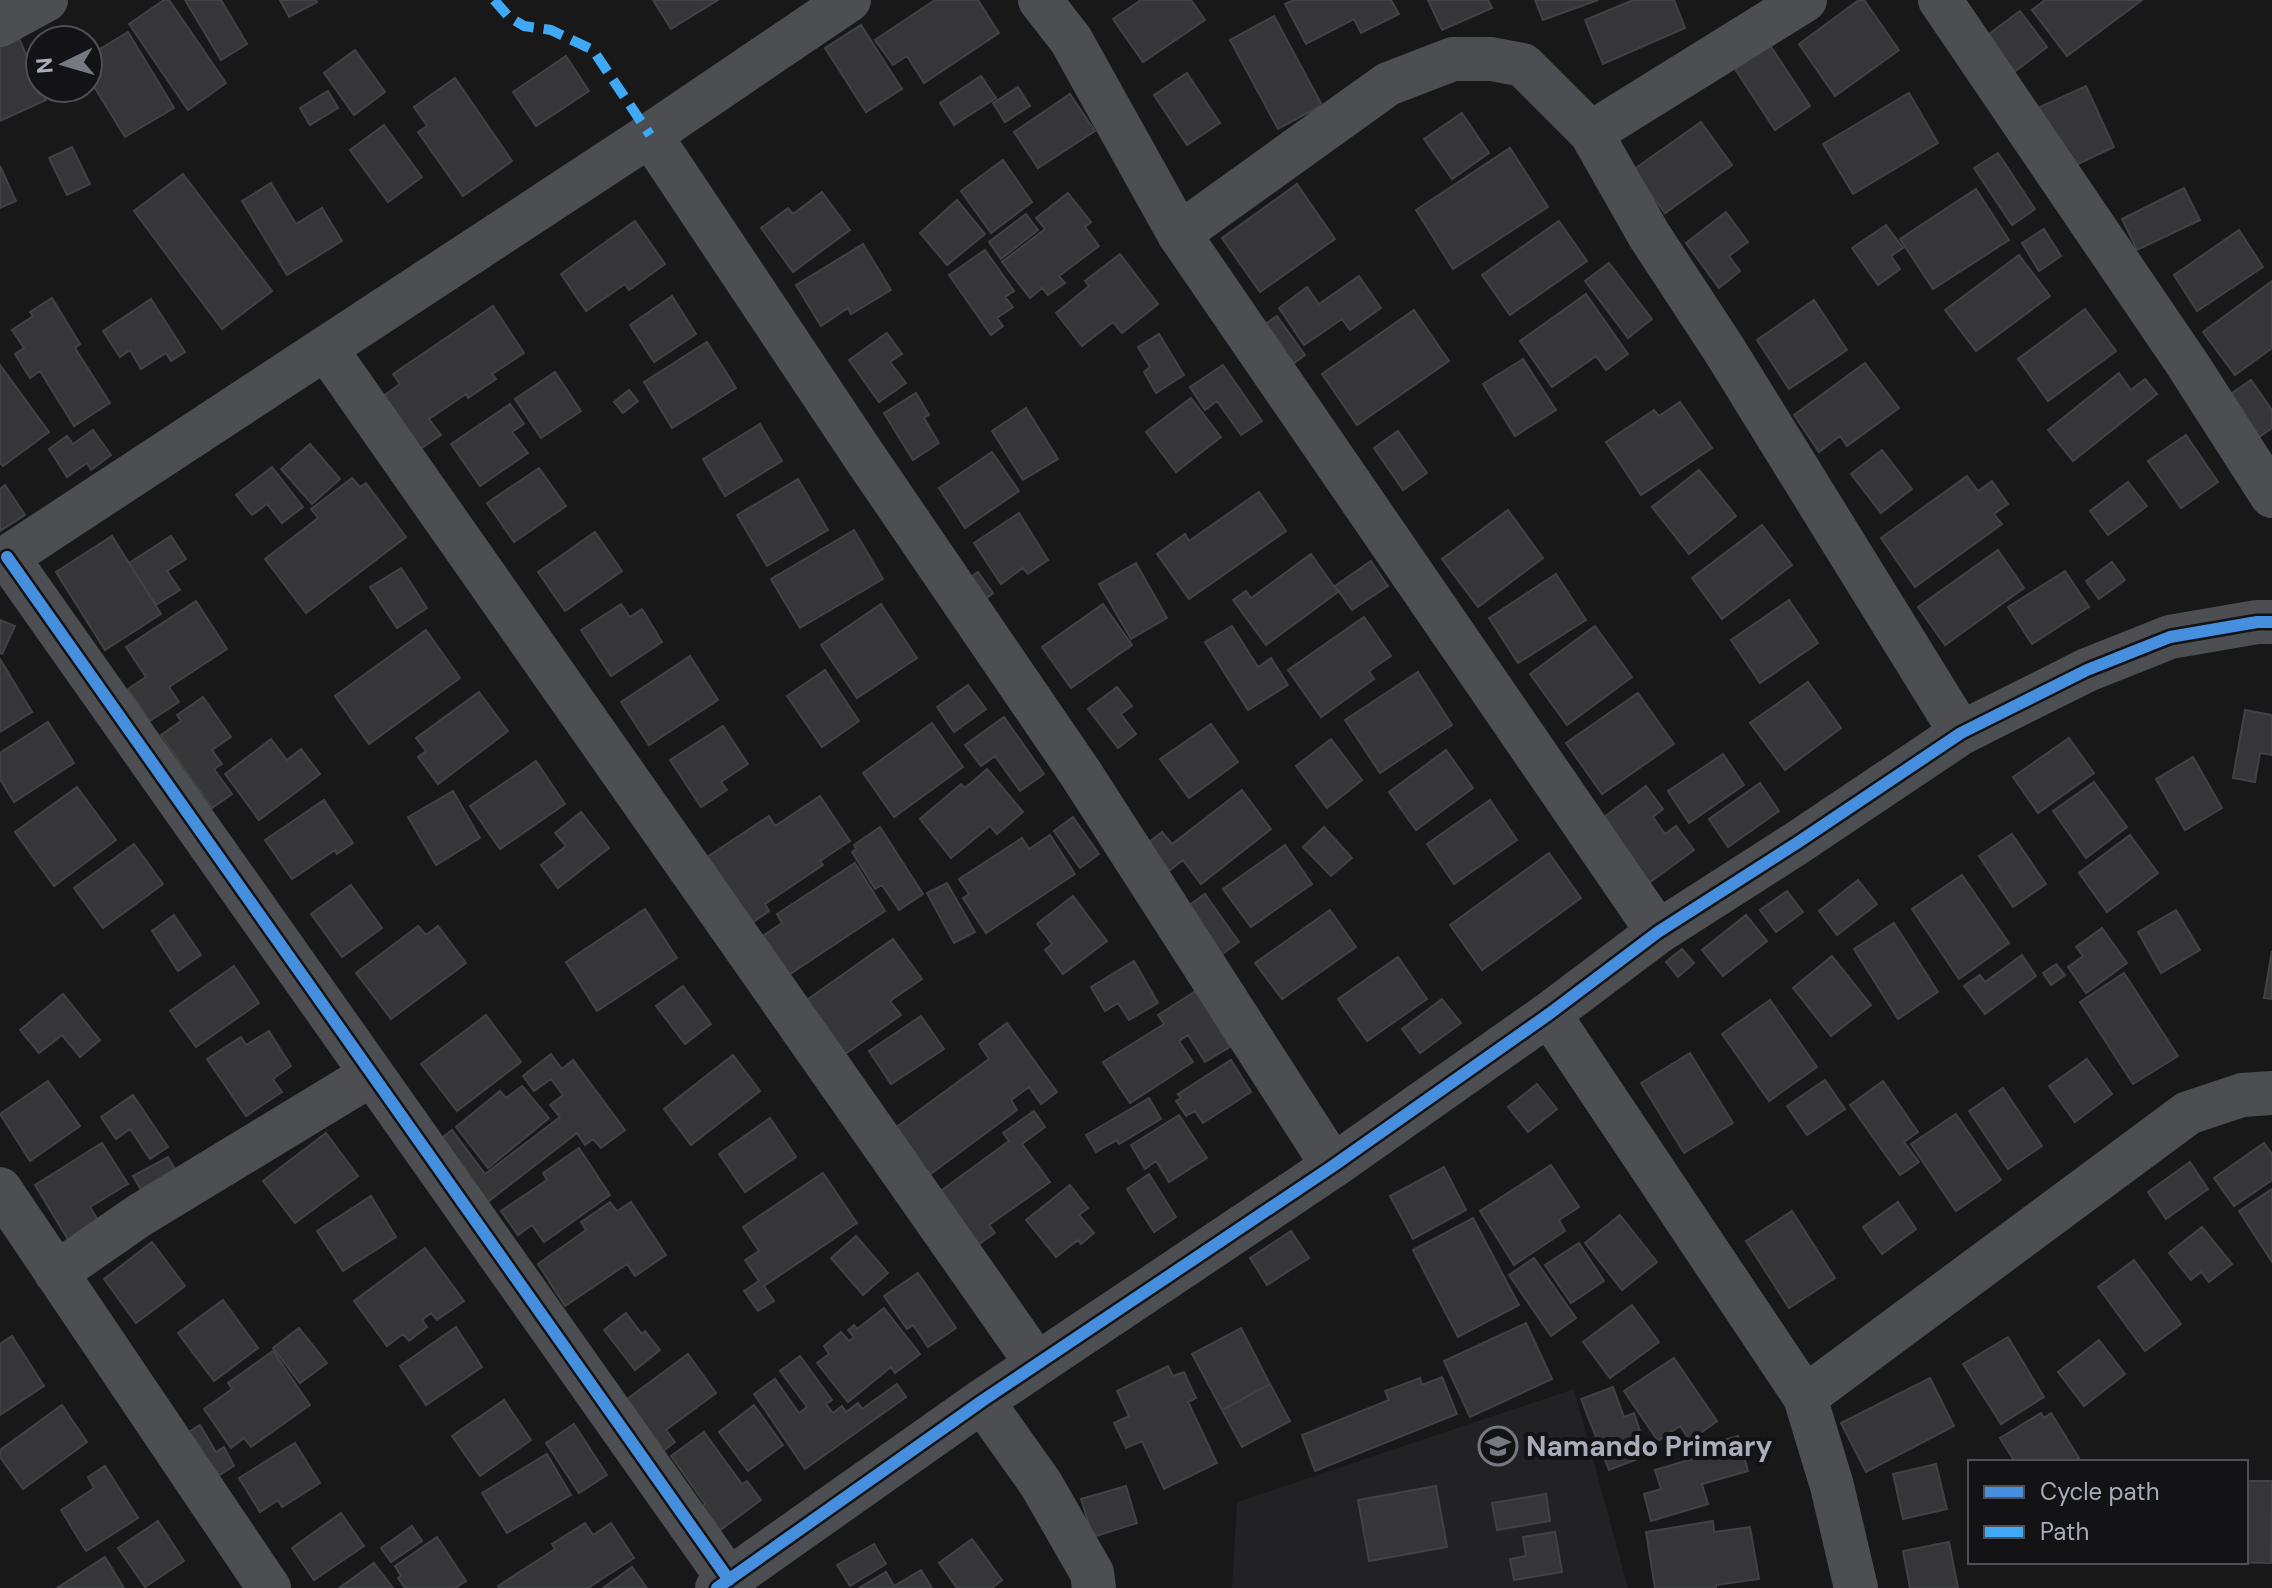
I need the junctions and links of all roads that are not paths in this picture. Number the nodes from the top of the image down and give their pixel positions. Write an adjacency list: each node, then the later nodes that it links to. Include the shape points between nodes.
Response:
1 (46, 0): 6 (street)
2 (849, 0): 8 (street)
3 (1040, 0): 9 (street, via 1071,40)
4 (1805, 0): 7 (street)
5 (1940, 0): 11 (street)
6 (0, 25)
7 (1591, 133): 9 (street, via 1523,65 1453,59 1388,84); 14 (street, via 1649,235)
8 (650, 135): 10 (street); 19 (street, via 1081,774)
9 (1179, 234): 15 (street)
10 (326, 349): 12 (street); 22 (street)
11 (2272, 496)
12 (4, 560): 17 (street)
13 (2272, 622): 14 (street, via 2170,637 2087,670)
14 (1961, 733): 15 (street)
15 (1658, 932): 16 (street)
16 (1549, 1014): 19 (street); 23 (street)
17 (372, 1074): 21 (street, via 140,1215); 25 (street)
18 (2272, 1093): 23 (street, via 2242,1095 2188,1113)
19 (1333, 1166): 22 (street)
20 (0, 1189): 21 (street)
21 (56, 1273): 26 (street)
22 (1037, 1364): 24 (street)
23 (1805, 1397): 28 (street)
24 (982, 1401): 25 (street); 27 (street, via 1041,1484 1092,1573)
25 (723, 1584)
26 (269, 1588)
27 (1094, 1588)
28 (1856, 1588)

